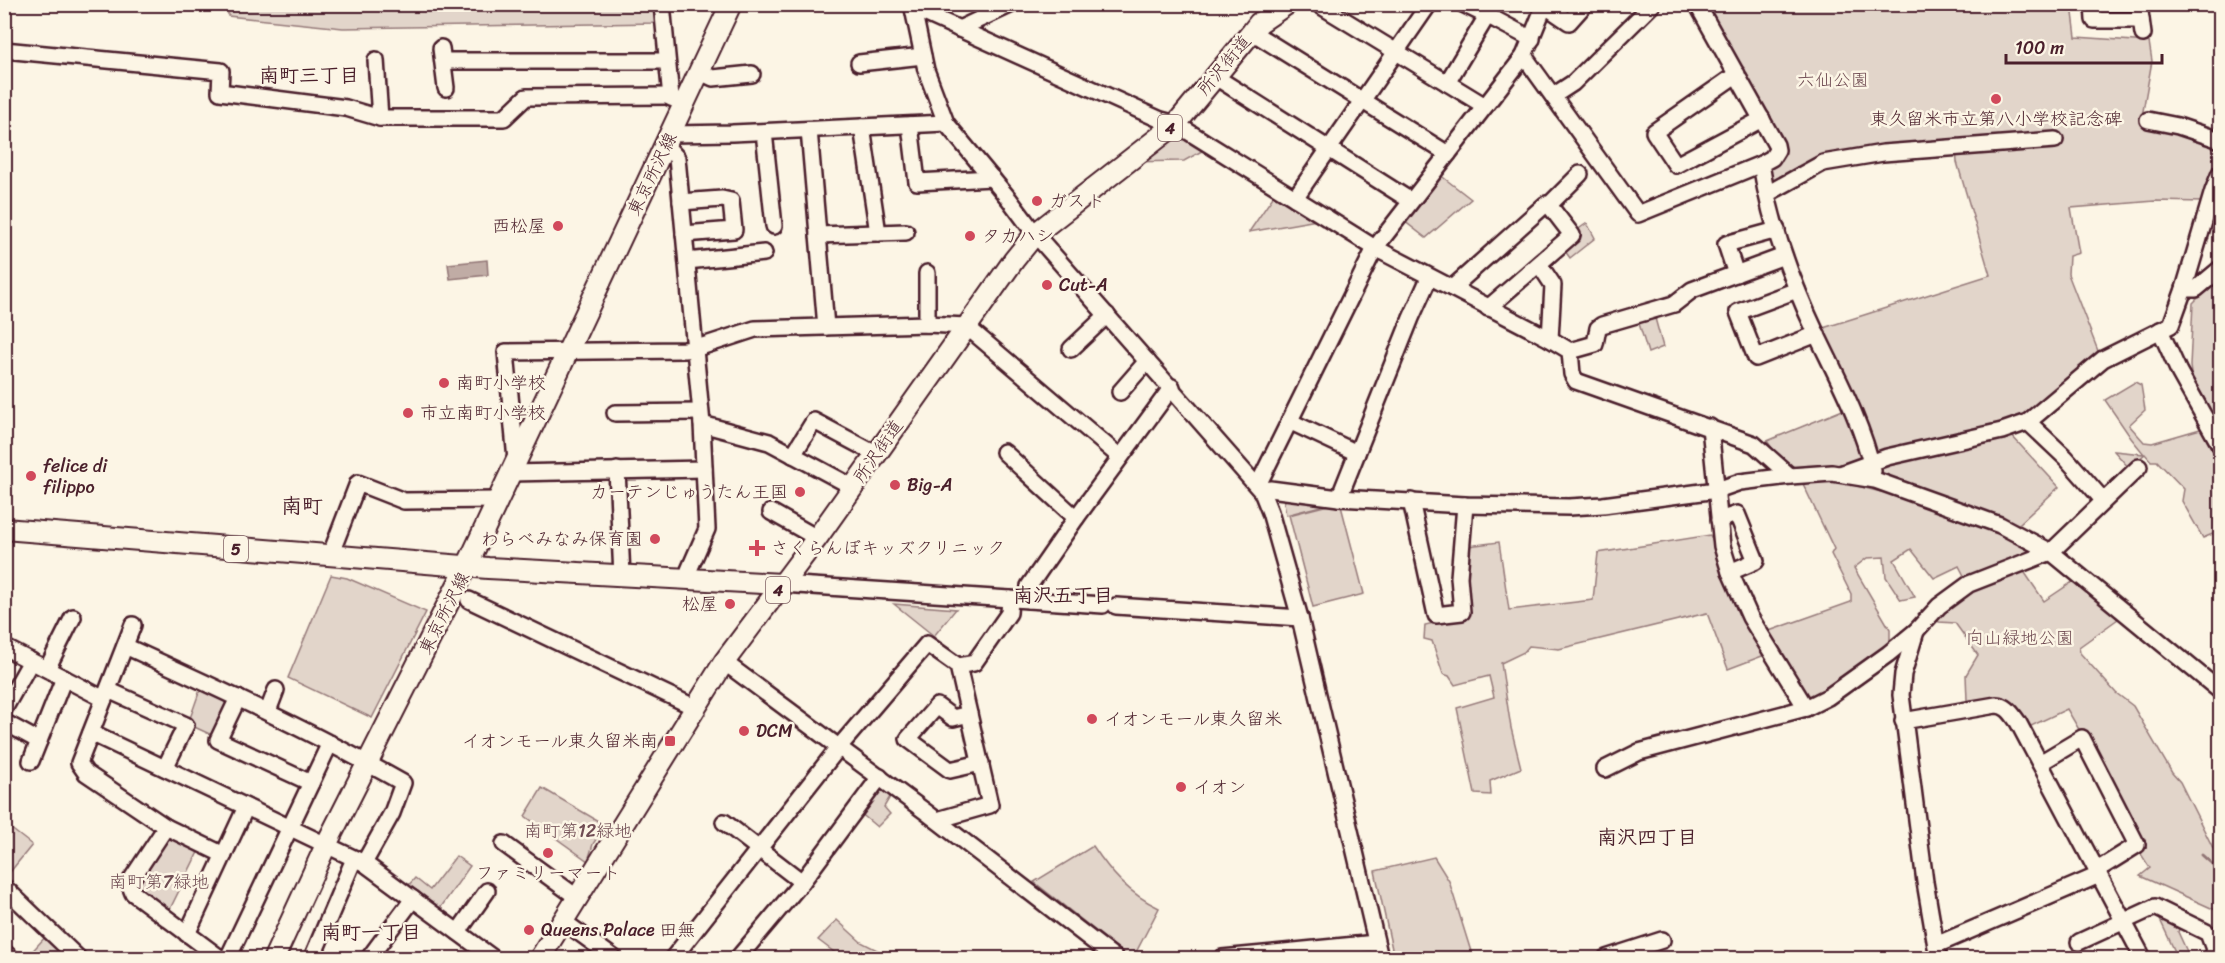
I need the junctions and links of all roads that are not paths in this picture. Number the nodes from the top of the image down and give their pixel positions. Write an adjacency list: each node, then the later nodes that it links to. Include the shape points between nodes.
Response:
1 (662, 4): 24 (street)
2 (731, 4): 26 (main road, 東京所沢線)
3 (1012, 4): 16 (street)
4 (1318, 4): 20 (street)
5 (1429, 4): 20 (street)
6 (1462, 4): 14 (street)
7 (1585, 4): 10 (street, via 1569,22)
8 (1653, 4): 32 (street, via 1573,83)
9 (2093, 4): 15 (street, via 2094,20)
10 (1545, 5): 18 (street)
11 (912, 6): 16 (street); 21 (street)
12 (1281, 6): 17 (main road, 所沢街道 / 4)
13 (1703, 7): 28 (street)
14 (1487, 16): 18 (street); 30 (street)
15 (2141, 20)
16 (959, 29): 40 (street)
17 (1252, 32): 29 (main road, 所沢街道 / 4); 34 (street)
18 (1532, 39): 22 (street)
19 (4, 50): 36 (street, via 221,70 219,92 346,108)
20 (1396, 53): 30 (street); 34 (street)
21 (923, 56): 25 (street); 39 (street)
22 (1524, 56): 32 (street); 35 (street)
23 (376, 60): 36 (street)
24 (667, 61): 31 (street, via 442,55); 33 (street)
25 (859, 63)
26 (700, 72): 27 (street, via 713,78); 33 (main road, 東京所沢線)
27 (752, 74)
28 (1737, 74): 37 (street); 37 (street, via 1654,132 1676,165)
29 (1214, 76): 40 (main road, 所沢街道 / 4); 48 (street)
30 (1447, 83): 35 (street)
31 (446, 88)
32 (1553, 96): 50 (street, via 1638,214)
33 (678, 100): 36 (street, via 526,97 504,118); 45 (main road, 東京所沢線)
34 (1362, 101): 48 (street); 49 (street)
35 (1485, 106): 49 (street)
36 (380, 118)
37 (1762, 119): 50 (street, via 1777,150)
38 (2148, 120): 47 (street)
39 (946, 123): 41 (street); 53 (street)
40 (1176, 124): 55 (street); 64 (main road, 所沢街道 / 4)
41 (910, 125): 42 (street); 53 (street, via 917,182)
42 (862, 127): 43 (street); 62 (street)
43 (809, 130): 44 (street); 65 (street)
44 (764, 132): 45 (street); 59 (street)
45 (669, 140): 57 (street, via 677,158); 89 (main road, 東京所沢線)
46 (2055, 140): 54 (street, via 1883,153 1823,163)
47 (2220, 140)
48 (1329, 148): 55 (street); 56 (street)
49 (1448, 154): 56 (street)
50 (1761, 164): 54 (street)
51 (2220, 173): 76 (street)
52 (1580, 174): 58 (street)
53 (992, 178): 64 (street)
54 (1767, 194): 60 (street)
55 (1294, 198): 66 (street)
56 (1412, 201): 66 (street)
57 (681, 202): 63 (street); 63 (street, via 730,201 734,230)
58 (1549, 205): 70 (street, via 1572,235); 75 (street)
59 (774, 226)
60 (1777, 230): 68 (street); 73 (street, via 1726,244)
61 (906, 231): 62 (street)
62 (878, 232): 65 (street)
63 (684, 234): 69 (street)
64 (1035, 234): 79 (street); 81 (main road, 所沢街道 / 4)
65 (818, 235): 82 (street)
66 (1375, 248): 74 (street); 95 (street)
67 (764, 253): 69 (street)
68 (1784, 256): 73 (street); 77 (street)
69 (687, 261): 86 (street)
70 (1539, 264): 78 (street); 85 (street, via 1553,285)
71 (2220, 269): 76 (street, via 2196,288)
72 (927, 273): 80 (street)
73 (1736, 273): 88 (street, via 1692,290 1674,304 1602,325 1595,344)
74 (1429, 278): 75 (street); 100 (street)
75 (1452, 288): 78 (street)
76 (2184, 289): 83 (street, via 2173,321)
77 (1797, 290): 84 (street); 84 (street, via 1738,312 1756,358)
78 (1488, 308): 85 (street)
79 (1107, 315): 87 (street); 90 (street)
80 (927, 324): 81 (street); 82 (street)
81 (966, 326): 101 (main road, 所沢街道 / 4); 103 (street)
82 (826, 327): 86 (street, via 755,329)
83 (2160, 330): 96 (street, via 2103,359); 98 (street)
84 (1817, 334): 104 (street, via 1849,400)
85 (1550, 339): 88 (street)
86 (694, 349): 89 (street); 94 (street)
87 (1071, 349)
88 (1569, 351): 97 (street, via 1576,381)
89 (567, 352): 105 (main road, 東京所沢線); 105 (street, via 506,352)
90 (1147, 361): 91 (street); 92 (street)
91 (1172, 387): 103 (street); 113 (street)
92 (1120, 392)
93 (615, 413): 94 (street)
94 (701, 418): 102 (street, via 769,442); 107 (street)
95 (1289, 421): 100 (street); 113 (street)
96 (2028, 422): 104 (street); 117 (street)
97 (1710, 427): 110 (street, via 1754,444); 114 (street)
98 (2220, 445)
99 (1004, 452): 121 (street)
100 (1357, 453): 115 (street)
101 (876, 454): 102 (street, via 814,421); 112 (main road, 所沢街道 / 4)
102 (793, 455): 112 (street)
103 (1120, 457): 121 (street)
104 (1871, 462): 109 (street); 111 (street)
105 (514, 466): 108 (street); 116 (main road, 東京所沢線)
106 (2139, 467): 117 (street)
107 (704, 469): 108 (street); 130 (street, via 707,529 689,570)
108 (617, 470): 129 (street)
109 (1840, 474): 110 (street); 111 (street)
110 (1790, 476): 114 (street, via 1740,482)
111 (1875, 480): 125 (street, via 2000,525)
112 (853, 487): 124 (main road, 所沢街道 / 4)
113 (1260, 488): 115 (street); 136 (street)
114 (1717, 490): 119 (street, via 1581,506); 122 (street)
115 (1339, 498): 118 (street)
116 (497, 500): 126 (street, via 404,501 358,483); 127 (main road, 東京所沢線)
117 (2103, 500): 125 (street)
118 (1411, 501): 119 (street); 119 (street, via 1436,615 1462,612 1459,577)
119 (1466, 505)
120 (771, 512): 124 (street)
121 (1076, 518): 134 (street, via 1029,586)
122 (1719, 520): 128 (street); 128 (street, via 1737,514 1756,561)
123 (4, 529): 126 (main road, 5)
124 (817, 538): 131 (main road, 所沢街道 / 4)
125 (2051, 552): 138 (street, via 1969,584 1939,606); 149 (street)
126 (330, 556): 127 (main road, 5)
127 (467, 566): 129 (main road, 5); 164 (main road, 東京所沢線)
128 (1730, 572): 153 (street, via 1750,617)
129 (622, 576): 130 (main road, 5)
130 (690, 580): 131 (main road, 5)
131 (782, 584): 132 (street); 143 (main road, 所沢街道 / 4)
132 (1010, 599): 134 (street); 144 (street, via 1009,613 974,663)
133 (469, 600): 152 (street)
134 (1028, 600): 136 (street)
135 (73, 617): 145 (street)
136 (1300, 618): 193 (street)
137 (134, 625): 139 (street)
138 (1916, 631): 141 (street); 146 (street)
139 (125, 646): 150 (street); 151 (street)
140 (4, 647): 142 (street)
141 (1888, 654): 146 (street); 153 (street)
142 (31, 661): 145 (street); 154 (street)
143 (724, 662): 152 (main road, 所沢街道 / 4); 162 (street)
144 (958, 666): 156 (street); 162 (street, via 927,644)
145 (47, 669): 147 (street)
146 (1902, 677): 157 (street)
147 (64, 678): 150 (street); 160 (street)
148 (276, 690): 155 (street)
149 (2220, 691)
150 (106, 695): 159 (street); 167 (street, via 186,725)
151 (238, 698): 155 (street); 170 (street, via 218,740)
152 (696, 708): 185 (main road, 所沢街道 / 4)
153 (1806, 708): 168 (street, via 1639,752)
154 (4, 710)
155 (268, 711): 161 (street)
156 (969, 714): 165 (street); 165 (street, via 953,718 937,706 908,739 950,770)
157 (1903, 721): 166 (street, via 2002,705 2018,722); 196 (street)
158 (4, 722): 160 (street)
159 (91, 733): 167 (street); 174 (street, via 79,763 86,773)
160 (39, 741): 163 (street)
161 (330, 743): 164 (street); 170 (street)
162 (839, 747): 169 (street); 178 (street)
163 (31, 760)
164 (368, 763): 177 (main road, 東京所沢線); 180 (street, via 403,783 392,813)
165 (981, 763): 172 (street, via 990,805)
166 (2040, 763): 181 (street); 181 (street, via 2082,738 2137,845)
167 (165, 768): 171 (street)
168 (1605, 769)
169 (880, 777): 172 (street); 182 (street)
170 (311, 783): 175 (street)
171 (246, 807): 175 (street); 179 (street)
172 (937, 820): 210 (street)
173 (724, 822): 178 (street)
174 (166, 827): 179 (street); 190 (street, via 129,883 133,893)
175 (290, 828): 177 (street); 202 (street)
176 (504, 844): 185 (street)
177 (326, 845): 180 (street); 203 (main road, 東京所沢線)
178 (758, 849): 182 (street); 198 (street)
179 (224, 855): 190 (street)
180 (359, 861): 186 (street); 204 (street)
181 (2098, 873): 188 (street); 196 (street)
182 (802, 882): 209 (street)
183 (4, 887): 200 (street)
184 (487, 891): 189 (street)
185 (578, 898): 187 (main road, 所沢街道 / 4)
186 (412, 899): 189 (street); 205 (street)
187 (563, 921): 207 (main road, 所沢街道 / 4); 208 (street)
188 (2124, 922): 192 (street); 194 (street, via 2155,907 2208,933); 215 (street)
189 (458, 932): 206 (street)
190 (187, 933): 201 (street)
191 (1662, 940): 214 (street)
192 (2079, 942)
193 (1376, 943): 197 (street); 213 (street)
194 (2214, 949)
195 (4, 952): 199 (street)
196 (1937, 952)
197 (1339, 953): 212 (street)
198 (678, 957)
199 (11, 958)
200 (78, 958)
201 (220, 958)
202 (228, 958)
203 (274, 958)
204 (312, 958)
205 (369, 958)
206 (493, 958)
207 (540, 958)
208 (614, 958)
209 (738, 958)
210 (1115, 958)
211 (1222, 958): 212 (street)
212 (1229, 958)
213 (1380, 958)
214 (1605, 958)
215 (2143, 958)

